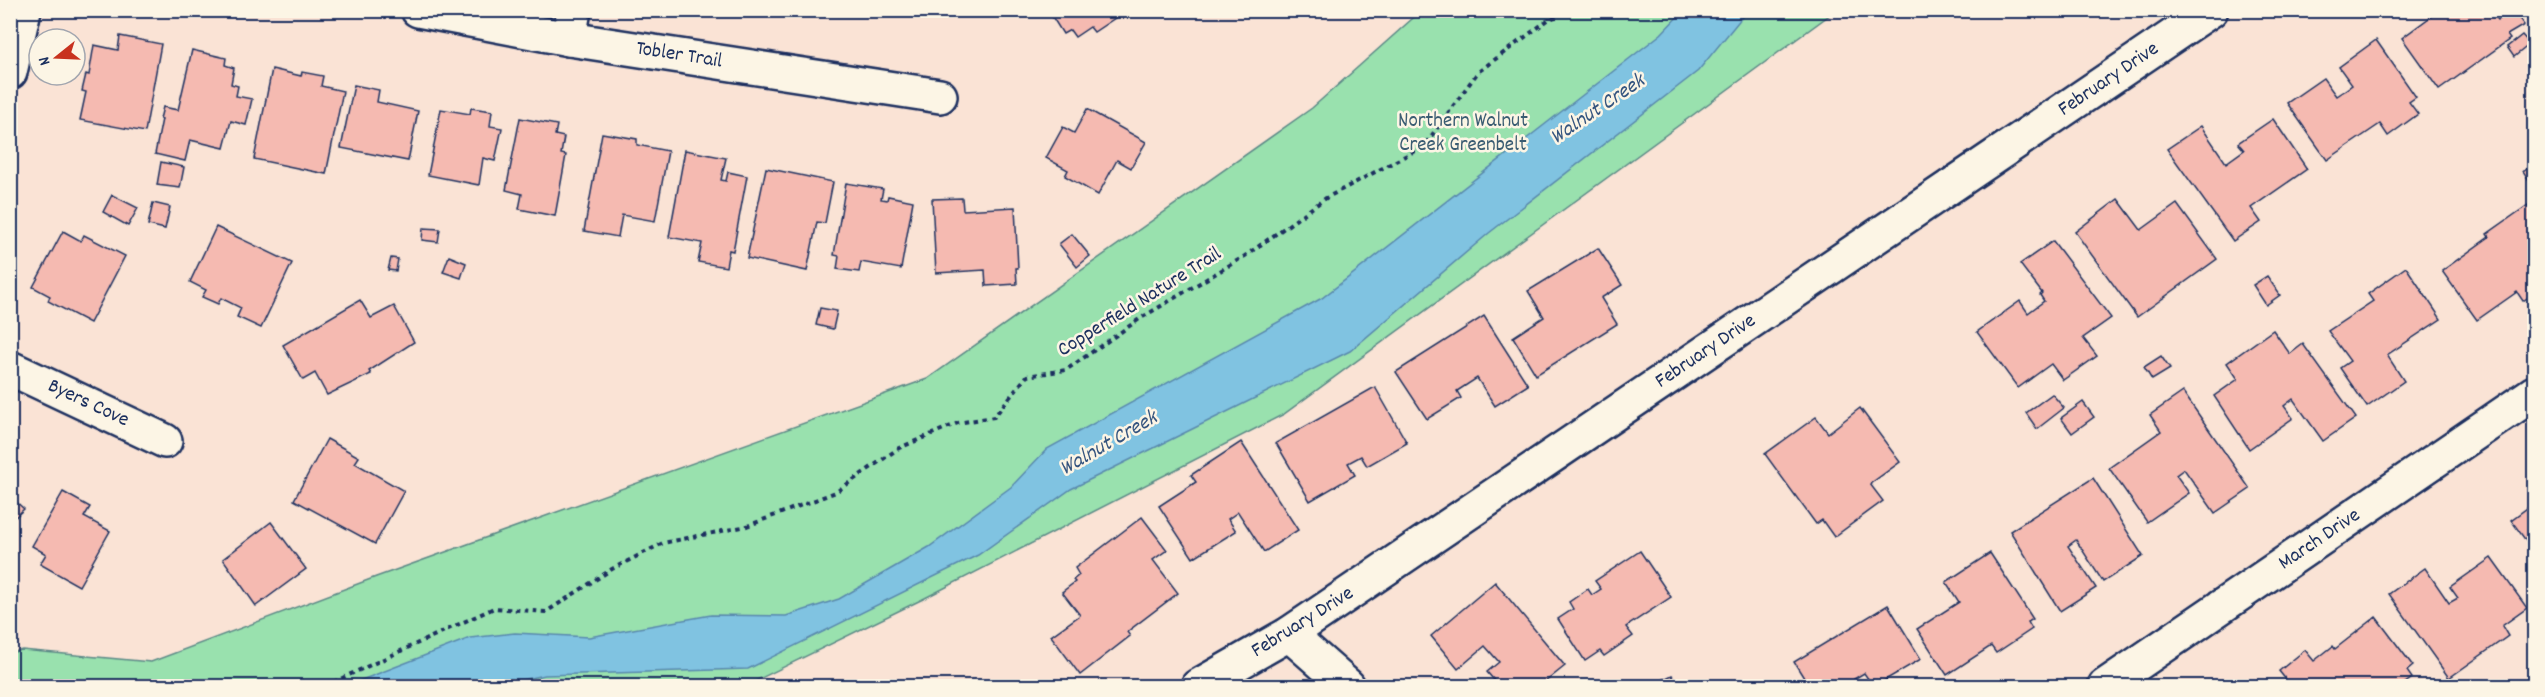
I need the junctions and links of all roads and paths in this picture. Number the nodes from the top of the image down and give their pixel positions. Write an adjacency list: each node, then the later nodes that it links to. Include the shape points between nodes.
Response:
1 (24, 10): 6 (street)
2 (418, 10): 5 (street, Tobler Trail)
3 (1570, 10): 12 (path, Copperfield Nature Trail, via 1548,20 1478,72 1425,146 1326,198 1245,256 1141,318 1066,370 1027,376 994,417 958,423 899,448 836,492 758,522 663,543 612,569 546,612 494,608)
4 (2211, 10): 11 (street, February Drive)
5 (572, 25): 7 (street, Tobler Trail)
6 (10, 72)
7 (940, 96)
8 (10, 368): 10 (street, Byers Cove)
9 (2535, 393): 15 (street, March Drive)
10 (165, 441)
11 (1289, 634): 13 (street, February Drive); 14 (street)
12 (325, 687)
13 (1198, 687)
14 (1348, 687)
15 (2105, 687)

